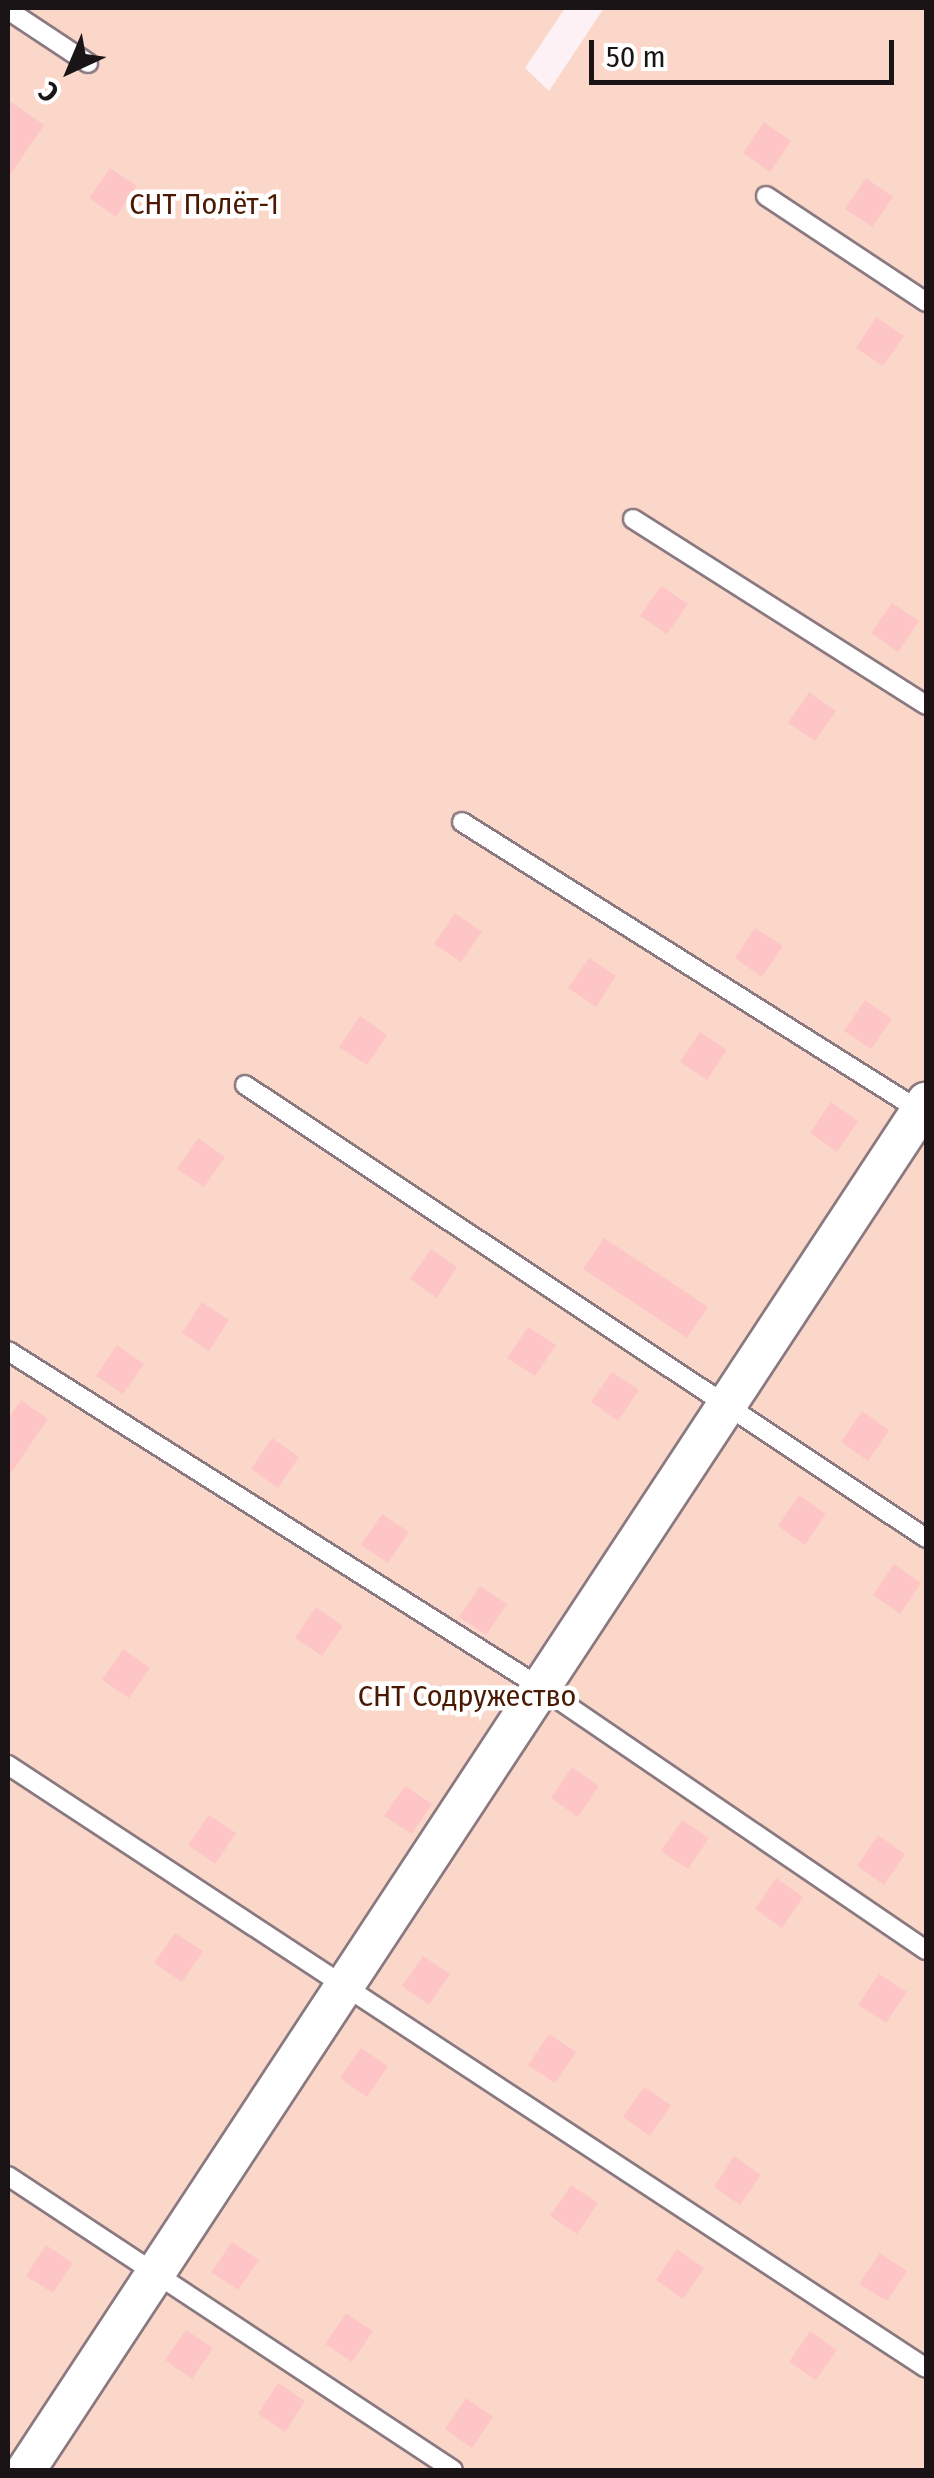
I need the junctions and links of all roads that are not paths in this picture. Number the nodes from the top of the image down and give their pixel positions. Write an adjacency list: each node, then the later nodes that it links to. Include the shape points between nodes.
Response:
1 (8, 10): 2 (lane)
2 (88, 64)
3 (766, 196): 4 (lane)
4 (926, 302)
5 (632, 519): 6 (lane)
6 (926, 705)
7 (462, 822): 9 (lane)
8 (244, 1085): 11 (lane)
9 (925, 1109): 11 (street)
10 (8, 1351): 13 (lane)
11 (730, 1407): 12 (lane); 13 (street)
12 (926, 1538)
13 (543, 1689): 15 (lane); 16 (street)
14 (8, 1765): 16 (lane)
15 (926, 1950)
16 (346, 1986): 18 (street); 19 (lane)
17 (8, 2176): 18 (lane)
18 (157, 2276): 20 (street); 21 (lane)
19 (926, 2368)
20 (26, 2470)
21 (453, 2470)

